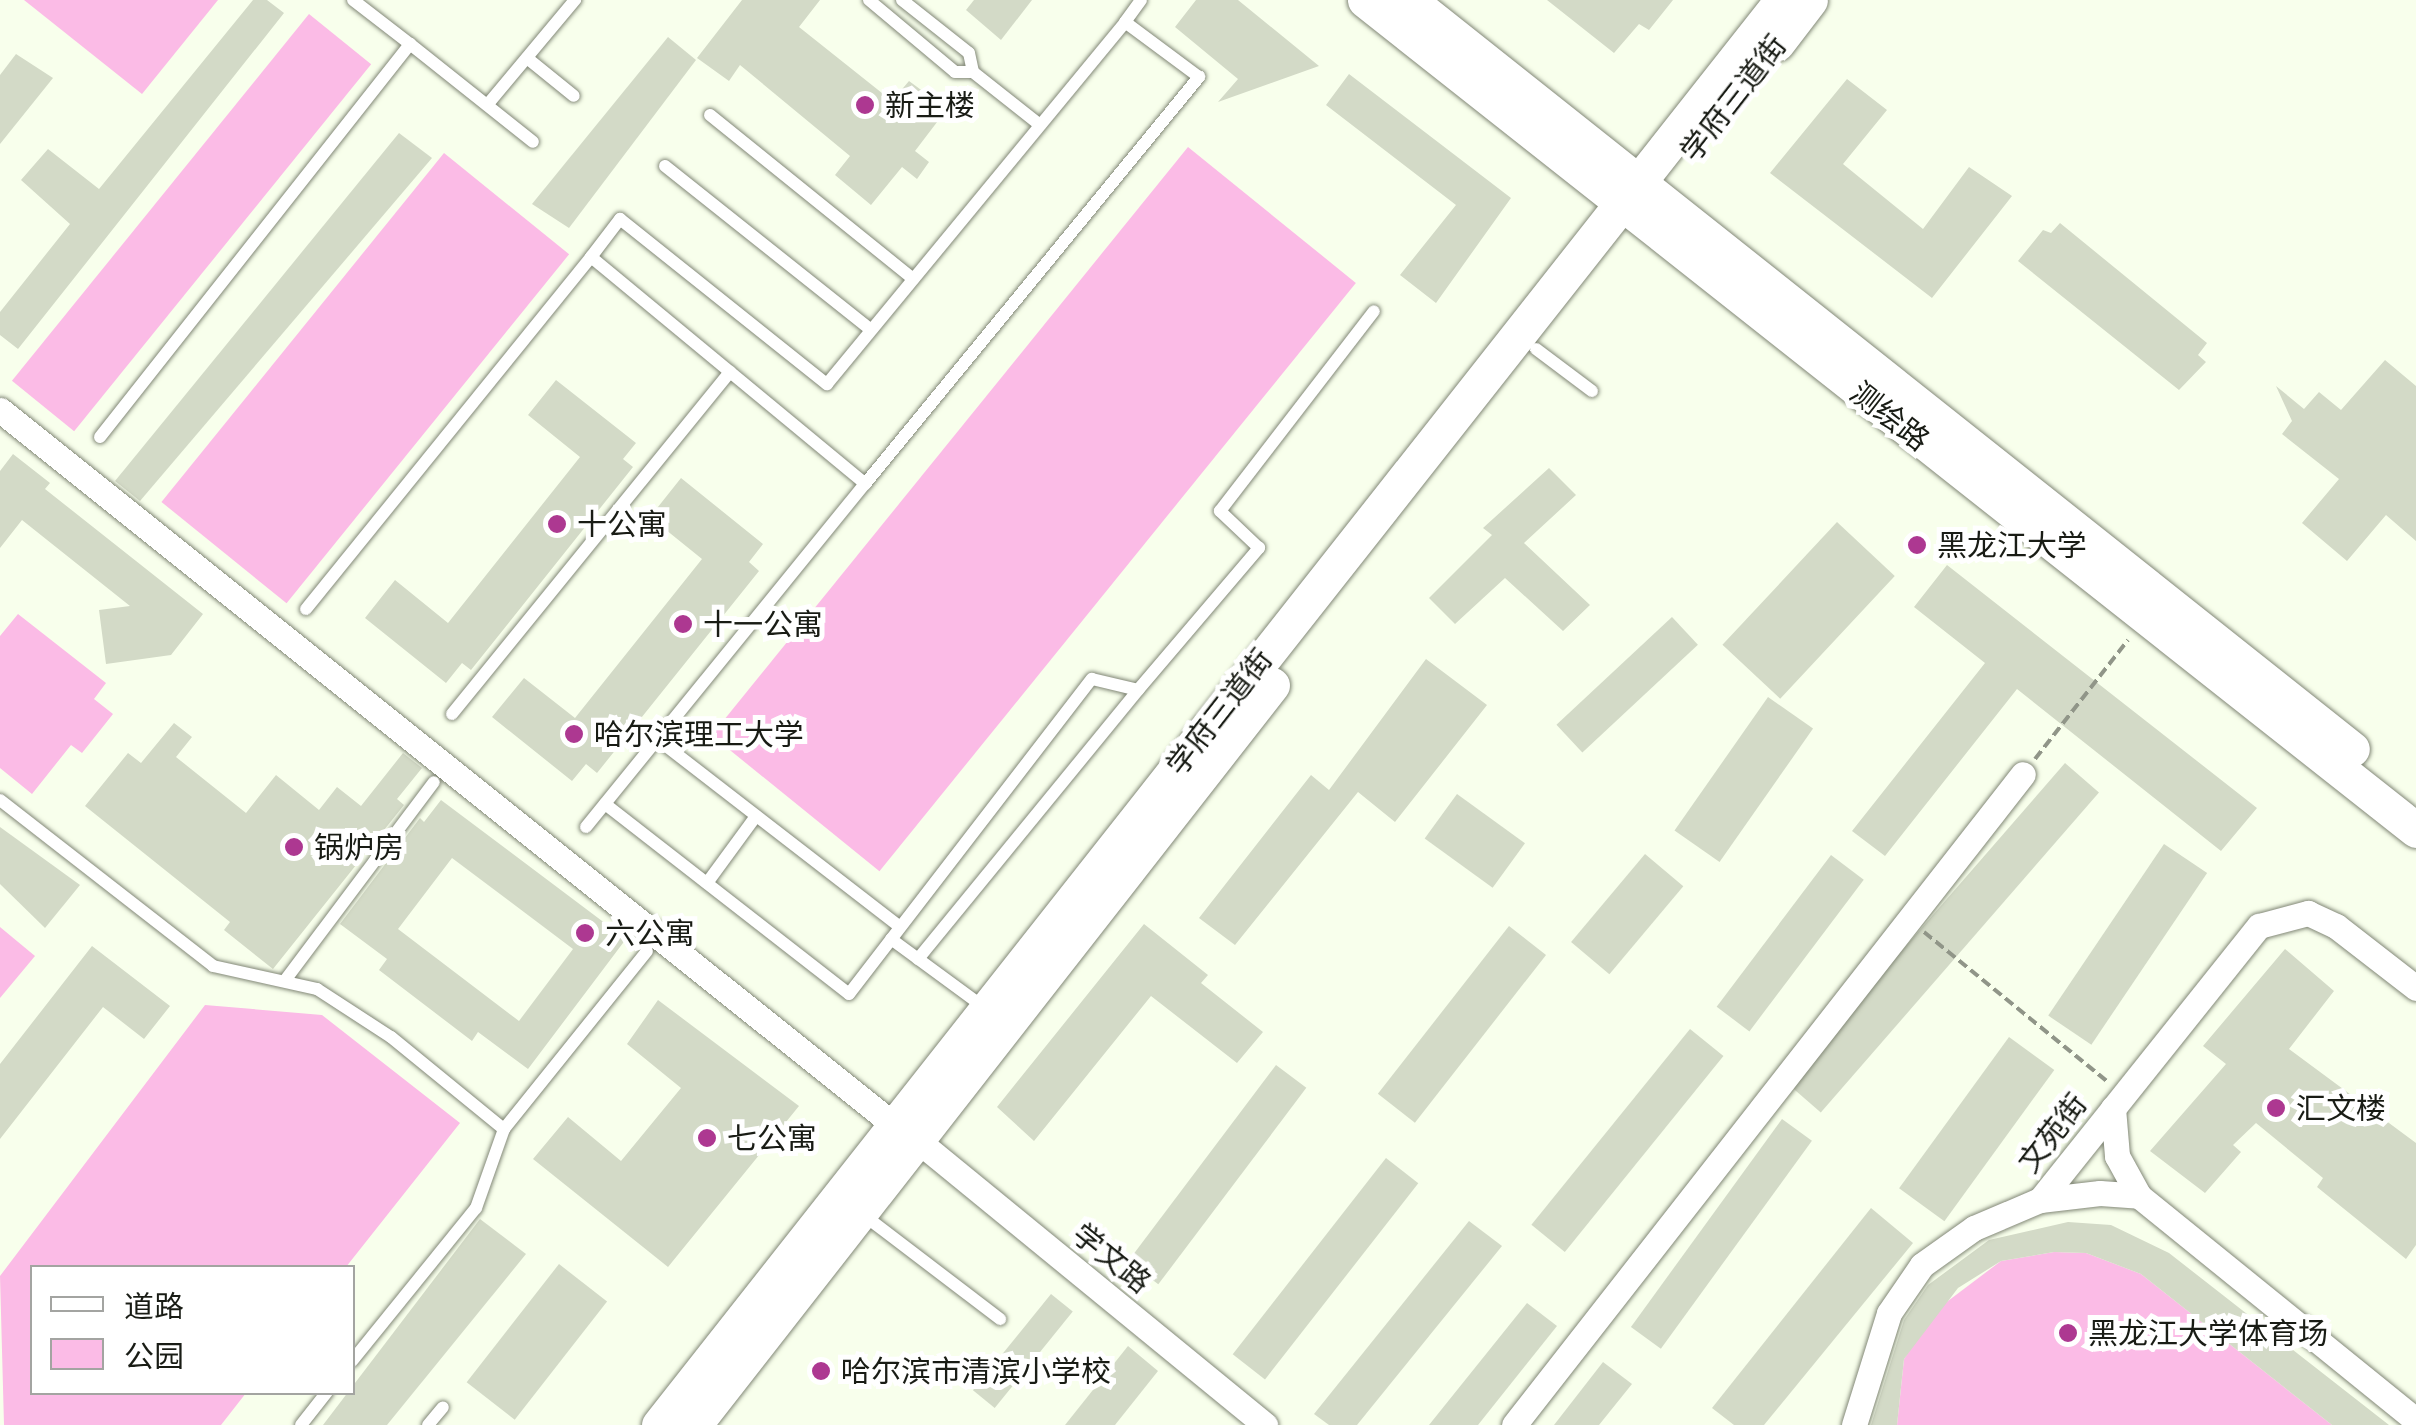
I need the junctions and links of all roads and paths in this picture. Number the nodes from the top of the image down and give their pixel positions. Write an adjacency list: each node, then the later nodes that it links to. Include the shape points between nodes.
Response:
1 (353, 0): 11 (lane)
2 (575, 0): 12 (lane)
3 (869, 0): 13 (lane, via 955,72)
4 (902, 0): 13 (lane, via 969,53)
5 (1141, 0): 10 (lane)
6 (1364, 0): 20 (main road, 测绘路)
7 (1409, 0): 20 (main road, 测绘路)
8 (1782, 0): 20 (main road, 学府三道街)
9 (1810, 0): 20 (main road, 学府三道街)
10 (1125, 22): 17 (lane); 30 (lane, via 1199,76)
11 (410, 44): 15 (lane); 29 (lane)
12 (527, 58): 14 (lane); 15 (lane)
13 (973, 72): 17 (lane)
14 (574, 96)
15 (488, 104): 18 (lane)
16 (710, 115): 22 (lane)
17 (1040, 125): 22 (lane)
18 (533, 142)
19 (665, 166): 24 (lane)
20 (1639, 200): 25 (main road, 学府三道街); 32 (main road, 测绘路); 39 (main road, 测绘路); 52 (main road, 学府三道街)
21 (591, 257): 24 (lane, via 620,220 827,384); 26 (lane); 31 (lane)
22 (914, 279): 24 (lane)
23 (1374, 311): 33 (lane, via 1220,512 1260,548)
24 (871, 330)
25 (1536, 348): 27 (lane); 55 (main road, 学府三道街)
26 (730, 372): 30 (lane); 34 (lane)
27 (1592, 391)
28 (0, 410): 55 (street, 学文路)
29 (100, 437)
30 (865, 484): 35 (lane)
31 (306, 609)
32 (2146, 618): 36 (path); 43 (main road, 测绘路)
33 (1138, 690): 46 (lane, via 1092,679); 49 (lane)
34 (452, 714)
35 (657, 739): 40 (lane); 41 (lane)
36 (2023, 774): 45 (street)
37 (434, 782): 50 (lane)
38 (0, 800): 50 (lane, via 213,966)
39 (2416, 800)
40 (605, 804): 42 (lane); 44 (lane)
41 (756, 816): 44 (lane); 46 (lane)
42 (586, 827)
43 (2416, 830)
44 (707, 883): 47 (lane, via 849,994)
45 (1909, 920): 53 (path); 69 (street)
46 (900, 927): 47 (lane)
47 (891, 939): 49 (lane)
48 (647, 951): 54 (lane)
49 (918, 959): 52 (lane)
50 (286, 978): 54 (lane, via 317,989 390,1036)
51 (2416, 988): 53 (street, 文苑街, via 2336,926 2308,913 2279,916 2246,938)
52 (985, 1008): 55 (main road, 学府三道街)
53 (2118, 1101): 56 (street, via 2117,1156); 57 (street, 文苑街)
54 (504, 1129): 60 (lane, via 476,1208)
55 (906, 1133): 58 (main road, 学府三道街); 66 (main road, 学府三道街); 68 (street, 学文路)
56 (2139, 1196): 57 (street); 63 (street)
57 (2040, 1200): 70 (street, 文苑街, via 1999,1215 1922,1265 1889,1313)
58 (859, 1212): 59 (lane); 67 (main road, 学府三道街)
59 (1000, 1319)
60 (355, 1357)
61 (325, 1395): 64 (lane)
62 (442, 1407): 65 (lane)
63 (2416, 1420)
64 (300, 1425)
65 (428, 1425)
66 (659, 1425)
67 (694, 1425)
68 (1266, 1425)
69 (1514, 1425)
70 (1854, 1425)

